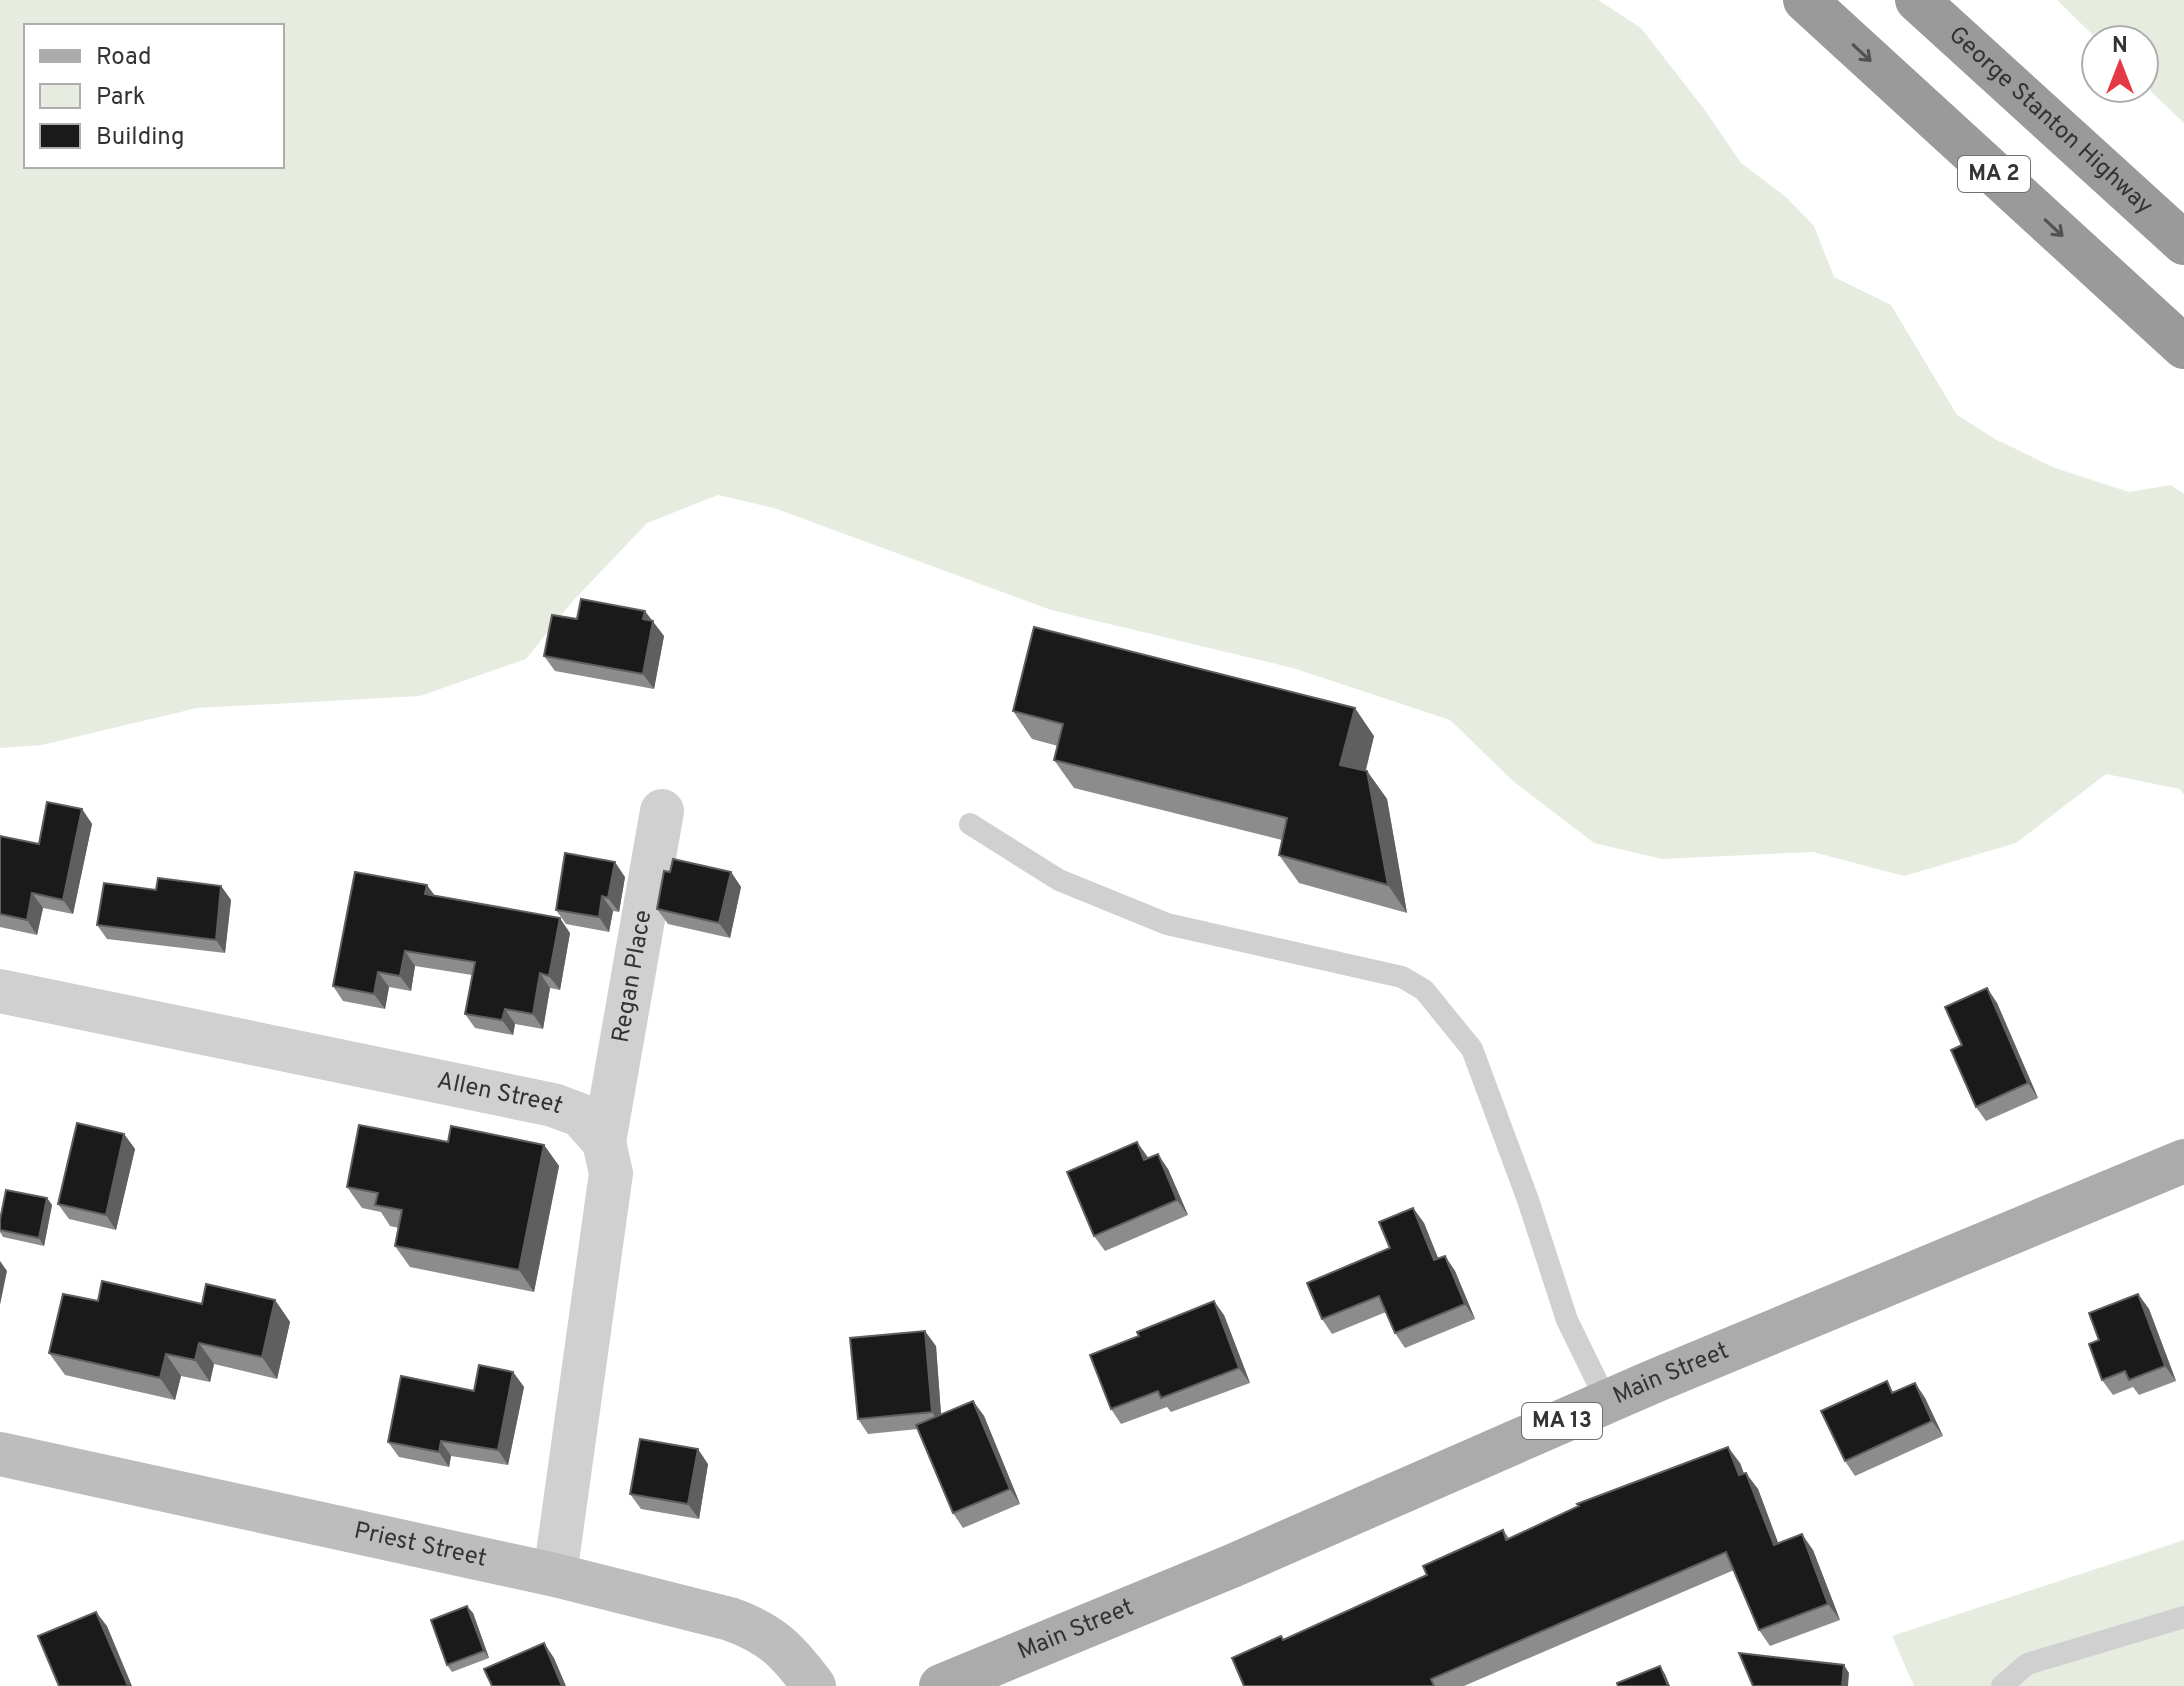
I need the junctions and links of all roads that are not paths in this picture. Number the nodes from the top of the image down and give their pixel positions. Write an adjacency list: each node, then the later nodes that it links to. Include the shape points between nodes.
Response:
1 (1805, 0): 4 (highway, MA 2, one-way to 4)
2 (1917, 0): 3 (highway, George Stanton Highway)
3 (2184, 243)
4 (2184, 347)
5 (662, 811): 8 (street, Regan Place)
6 (970, 824): 10 (lane, via 1059,880 1167,924 1402,977 1424,990 1472,1049 1567,1320)
7 (0, 991): 8 (street, Allen Street, via 553,1105 580,1115)
8 (604, 1142): 12 (street, via 611,1173 609,1201)
9 (2184, 1161): 10 (main road, Main Street / MA 13)
10 (1607, 1402): 15 (main road, Main Street / MA 13)
11 (0, 1454): 12 (main road, Priest Street)
12 (555, 1575): 14 (main road, Priest Street, via 754,1627 788,1651)
13 (2184, 1617): 16 (lane, via 2027,1664)
14 (814, 1686)
15 (941, 1686)
16 (2002, 1686)

